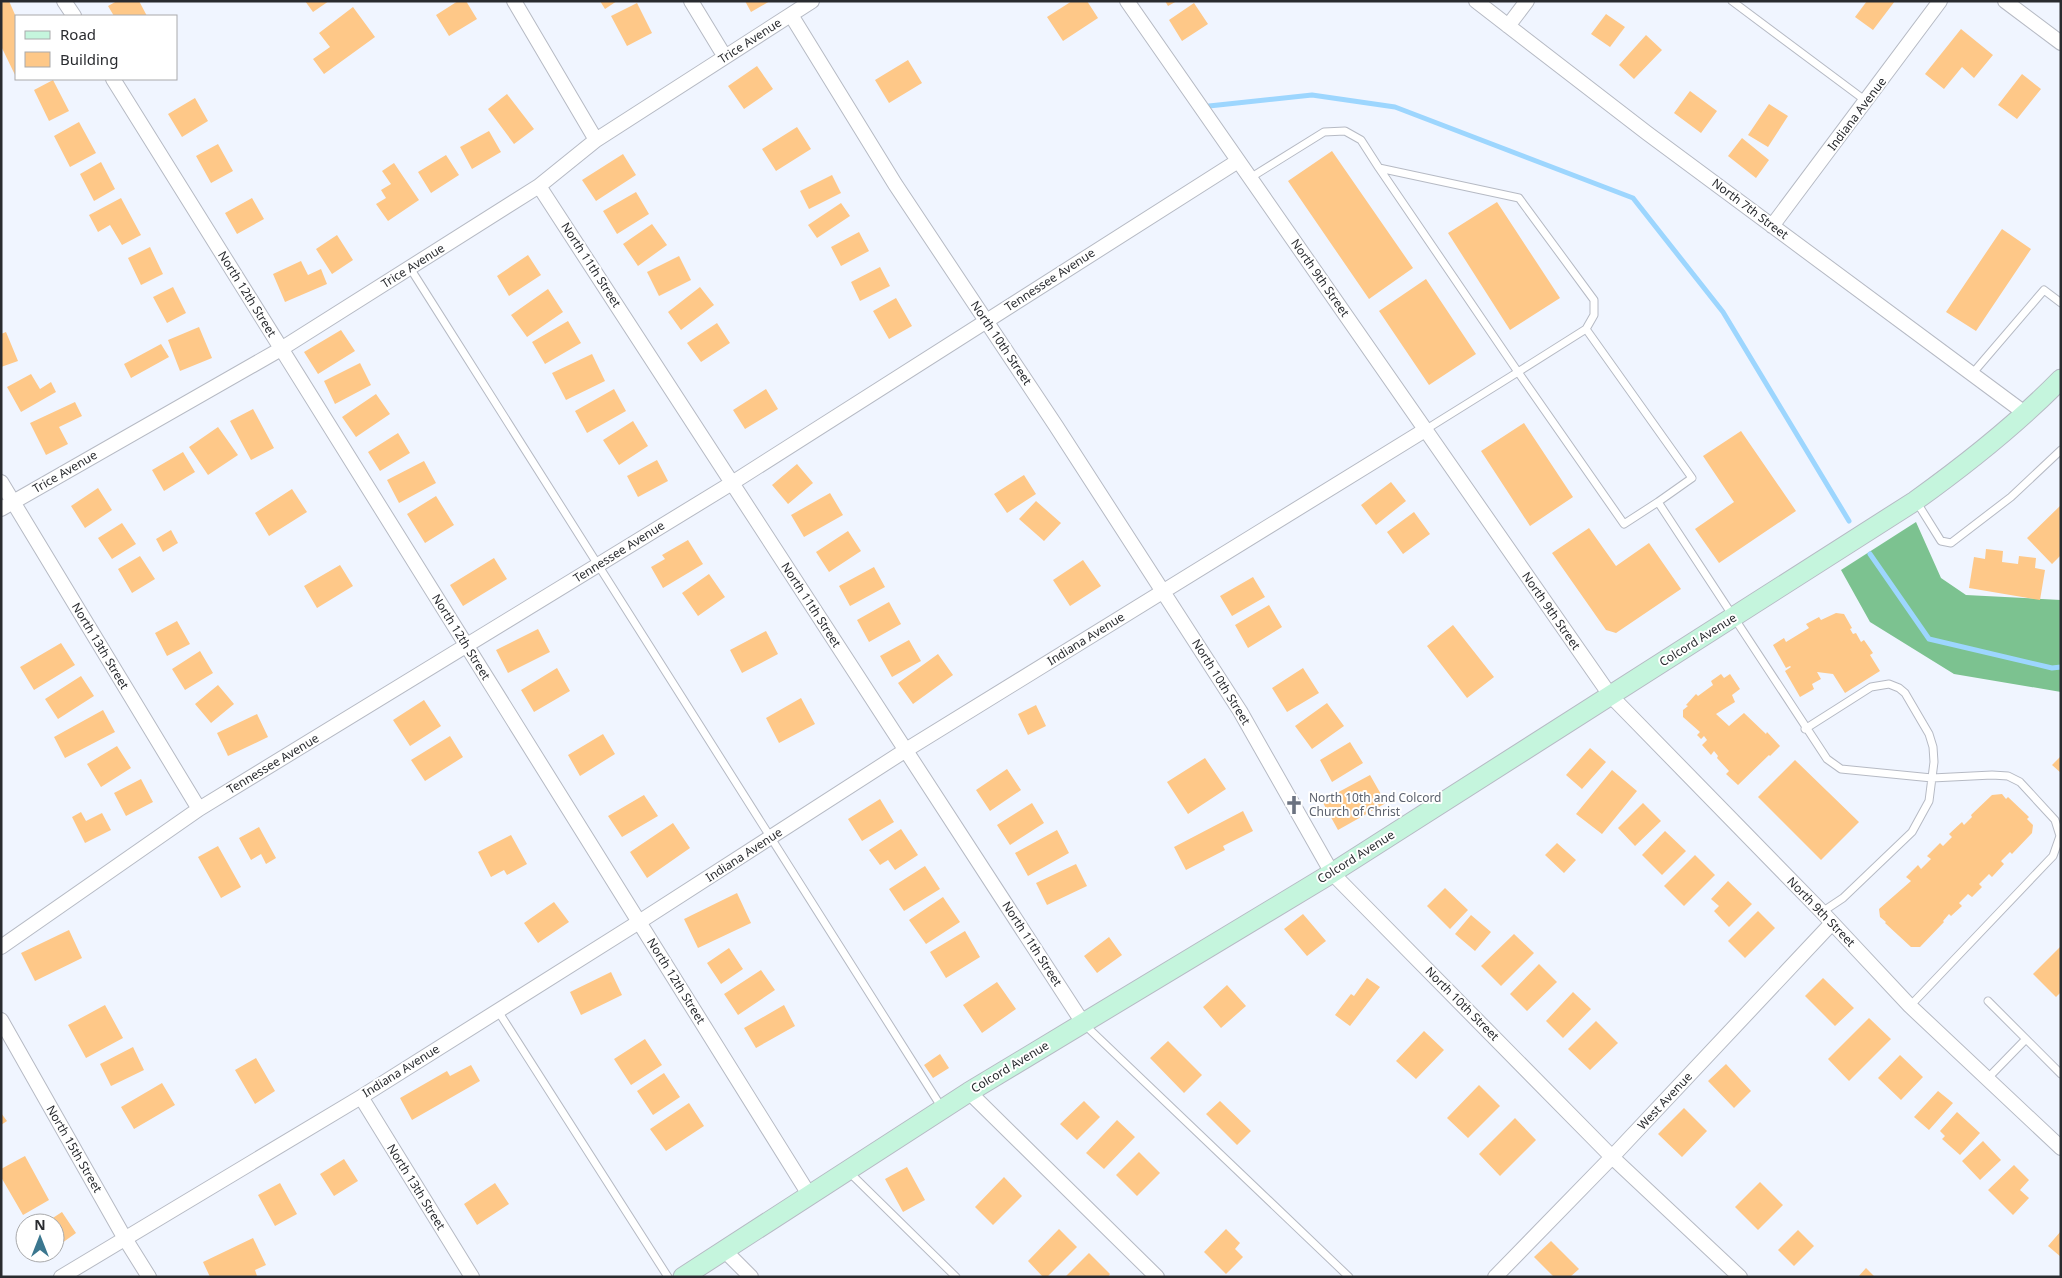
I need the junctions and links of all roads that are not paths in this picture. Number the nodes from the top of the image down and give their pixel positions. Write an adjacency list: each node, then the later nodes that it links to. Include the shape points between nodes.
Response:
1 (64, 1): 11 (street)
2 (514, 1): 18 (street)
3 (692, 1): 15 (street)
4 (812, 1): 12 (street, Trice Avenue)
5 (1127, 1): 19 (street, North 9th Street)
6 (1476, 1): 13 (street, North 7th Street)
7 (1526, 1): 13 (street)
8 (1732, 1): 17 (lane)
9 (1940, 1): 17 (street, Indiana Avenue)
10 (2005, 1): 14 (street)
11 (73, 15)
12 (791, 15): 15 (street, Trice Avenue); 26 (street, North 10th Street)
13 (1508, 26): 23 (street, North 7th Street)
14 (2061, 43)
15 (725, 57): 18 (street, Trice Avenue)
16 (113, 80): 28 (street, North 12th Street)
17 (1866, 101): 23 (street, Indiana Avenue)
18 (596, 140): 22 (street, Trice Avenue)
19 (1238, 160): 21 (street, North 9th Street); 26 (street, Tennessee Avenue)
20 (1379, 168): 21 (lane, via 1361,140 1346,131 1324,132); 27 (lane, via 1519,198 1594,300 1594,315); 29 (lane)
21 (1250, 178): 33 (street, North 9th Street)
22 (539, 186): 24 (street, Trice Avenue); 36 (street, North 11th Street)
23 (1772, 226): 30 (street, North 7th Street)
24 (410, 268): 28 (street, Trice Avenue); 40 (lane)
25 (2061, 303): 30 (lane, via 2044,290)
26 (986, 321): 36 (street, Tennessee Avenue); 41 (street, North 10th Street)
27 (1586, 328): 29 (lane); 38 (lane, via 1692,478)
28 (281, 349): 39 (street, Trice Avenue); 43 (street, North 12th Street)
29 (1518, 372): 33 (lane); 38 (lane, via 1624,524)
30 (1972, 374): 32 (street, North 7th Street)
31 (2061, 379): 32 (street, Colcord Avenue)
32 (2026, 414): 37 (street, Colcord Avenue, via 1966,465)
33 (1425, 430): 41 (street, Indiana Avenue); 44 (street, North 9th Street)
34 (2061, 450): 37 (lane, via 2010,497 1951,543 1941,541)
35 (1, 482): 39 (street, North 13th Street)
36 (732, 483): 40 (street, Tennessee Avenue); 46 (street, North 11th Street)
37 (1916, 501): 42 (street, Colcord Avenue)
38 (1658, 502): 42 (lane)
39 (7, 506): 48 (street, North 13th Street)
40 (597, 566): 43 (street, Tennessee Avenue); 49 (lane)
41 (1163, 591): 46 (street, Indiana Avenue); 50 (street, North 10th Street, via 1240,710)
42 (1733, 617): 44 (street, Colcord Avenue); 45 (lane)
43 (467, 646): 48 (street, Tennessee Avenue); 52 (street, North 12th Street)
44 (1610, 695): 50 (street, Colcord Avenue); 51 (street, North 9th Street)
45 (1805, 729): 47 (lane, via 1827,760 1841,769); 47 (lane, via 1871,687 1889,684 1905,693 1929,734 1933,747)
46 (906, 750): 49 (street, Indiana Avenue); 59 (street, North 11th Street)
47 (1932, 778): 51 (lane, via 1929,801 1912,832 1843,898); 56 (lane, via 2008,776 2020,782 2055,820 2060,836 2053,856)
48 (199, 809): 54 (street, Tennessee Avenue)
49 (772, 837): 52 (street, Indiana Avenue); 65 (lane)
50 (1332, 873): 59 (street, Colcord Avenue); 67 (street, North 10th Street)
51 (1822, 912): 53 (street, North 9th Street)
52 (639, 922): 57 (street, Indiana Avenue); 69 (street, North 12th Street)
53 (1832, 923): 56 (street, North 9th Street); 67 (street, West Avenue)
54 (1, 947)
55 (1988, 1001): 60 (lane)
56 (1910, 1006): 62 (street, North 9th Street)
57 (498, 1011): 64 (street, Indiana Avenue); 75 (lane)
58 (1, 1020): 70 (street, North 15th Street)
59 (1083, 1023): 63 (street, Colcord Avenue); 80 (lane)
60 (2026, 1039): 61 (lane); 62 (lane)
61 (2061, 1074)
62 (1987, 1080): 66 (street, North 9th Street)
63 (969, 1092): 65 (street, Colcord Avenue); 79 (street)
64 (361, 1097): 70 (street, Indiana Avenue); 74 (street, North 13th Street)
65 (943, 1109): 68 (street, Colcord Avenue)
66 (2061, 1148)
67 (1612, 1157): 81 (street, West Avenue); 82 (street, North 10th Street)
68 (848, 1171): 69 (street, Colcord Avenue); 78 (lane)
69 (810, 1196): 71 (street, Colcord Avenue)
70 (124, 1237): 72 (street, Indiana Avenue); 73 (street, North 15th Street)
71 (724, 1251): 76 (street, Colcord Avenue); 77 (street)
72 (61, 1277)
73 (149, 1277)
74 (472, 1277)
75 (668, 1277)
76 (682, 1277)
77 (751, 1277)
78 (956, 1277)
79 (1158, 1277)
80 (1348, 1277)
81 (1495, 1277)
82 (1740, 1277)

